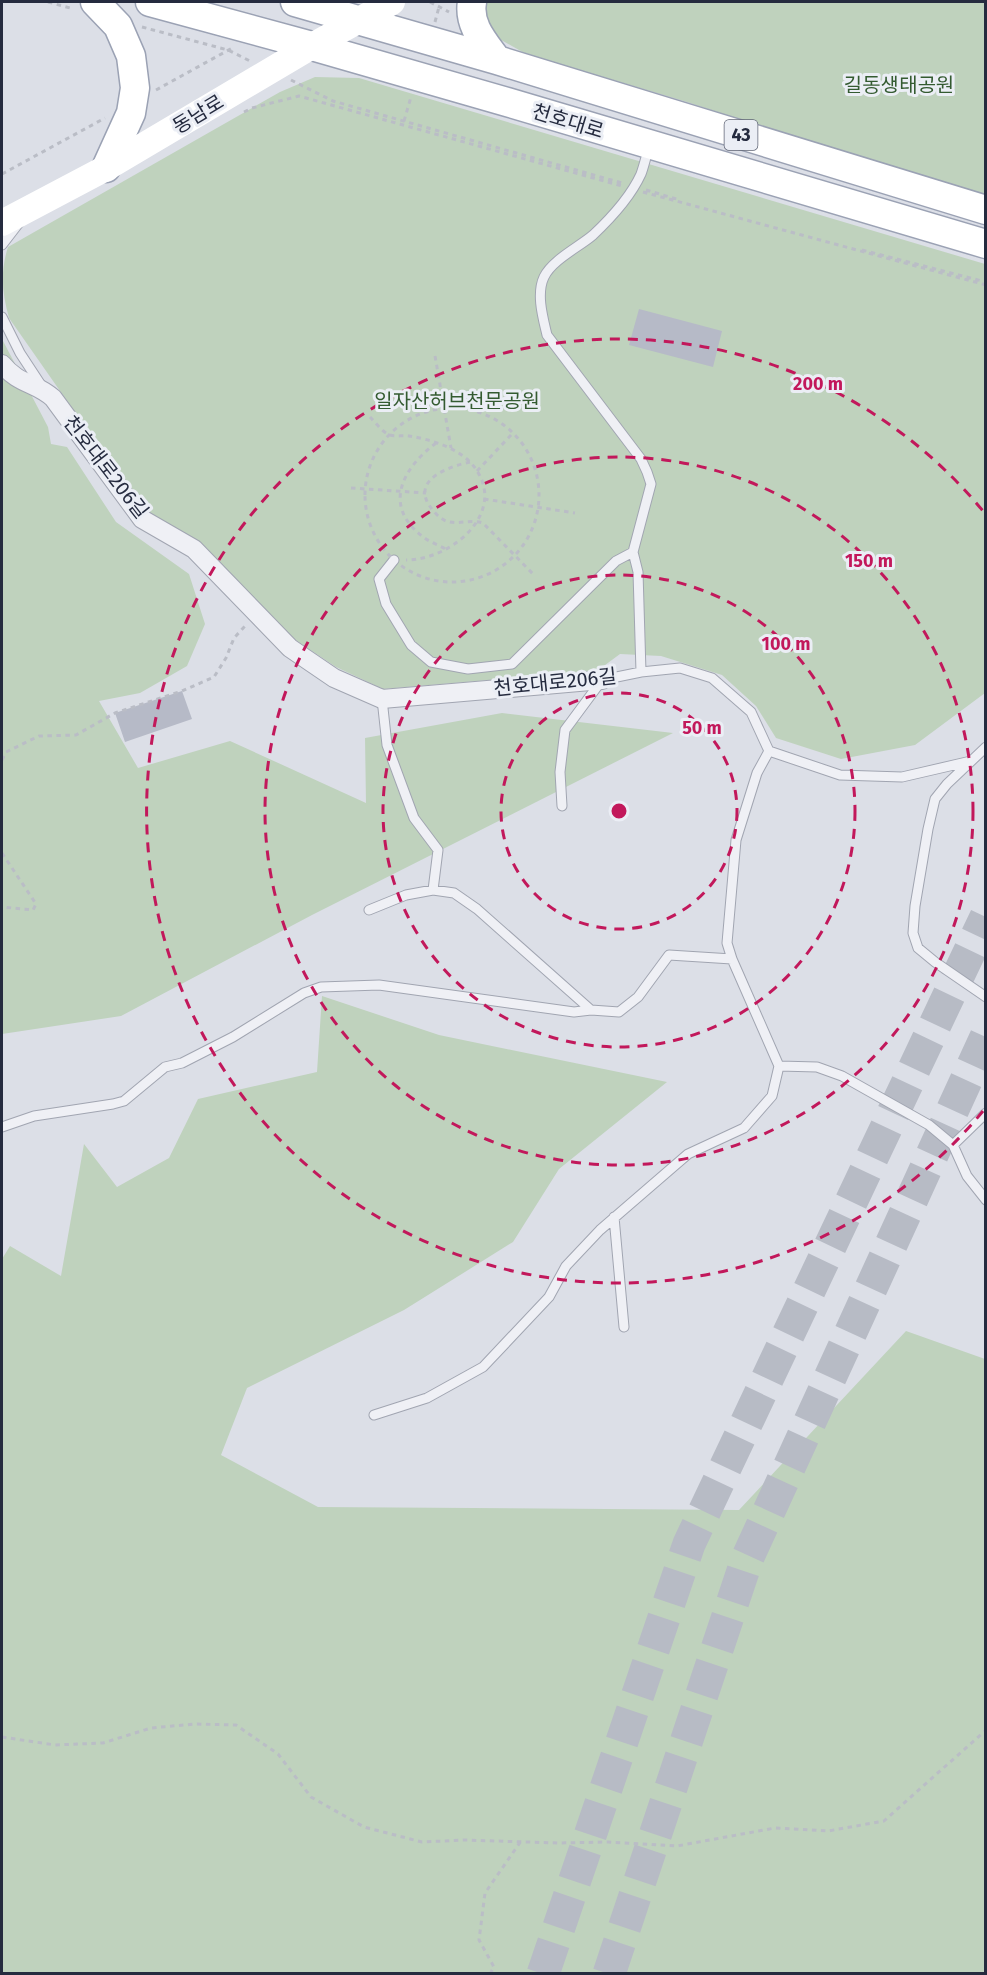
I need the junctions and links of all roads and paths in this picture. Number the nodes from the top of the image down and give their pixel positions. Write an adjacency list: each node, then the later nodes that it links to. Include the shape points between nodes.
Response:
1 (95, 2): 10 (main road, via 118,26 131,56 135,88)
2 (150, 2): 7 (main road, 천호대로 / 43)
3 (295, 2): 6 (main road, 천호대로 / 43)
4 (392, 2): 6 (main road, 동남로)
5 (472, 2): 9 (main road, via 470,12 478,34)
6 (358, 20): 8 (main road, 동남로); 9 (main road, 천호대로 / 43)
7 (261, 32): 8 (main road, 천호대로 / 43); 10 (path)
8 (312, 46): 13 (main road, 천호대로 / 43); 14 (main road, 동남로)
9 (497, 60): 18 (main road, 천호대로 / 43)
10 (132, 103): 14 (main road); 15 (path)
11 (333, 106): 12 (path, via 299,96); 16 (path); 16 (path, via 333,101)
12 (242, 113)
13 (650, 145): 16 (lane, 천호대로206길, via 641,175); 20 (main road, 천호대로 / 43)
14 (106, 168): 17 (main road, 동남로)
15 (2, 174)
16 (632, 187): 22 (path); 44 (lane, 천호대로206길, via 593,235 544,276 541,312 547,335 647,472 651,484)
17 (32, 207): 19 (main road, 동남로); 21 (lane)
18 (986, 210)
19 (2, 223)
20 (986, 244)
21 (2, 245)
22 (986, 284)
23 (2, 317): 26 (lane)
24 (435, 356): 27 (path)
25 (2, 364): 26 (street, 천호대로206길, via 20,381)
26 (44, 390): 48 (street, 천호대로206길, via 142,519 194,549)
27 (444, 409): 29 (path, via 481,413); 30 (path, via 414,417); 32 (path)
28 (370, 417): 30 (path)
29 (513, 433): 34 (path); 40 (path, via 535,467)
30 (389, 435): 31 (path); 36 (path, via 369,469)
31 (436, 443): 32 (path); 37 (path, via 412,463)
32 (451, 448): 33 (path)
33 (470, 462): 34 (path); 38 (path, via 435,475)
34 (477, 471): 39 (path)
35 (351, 488): 36 (path)
36 (365, 489): 37 (path); 46 (path, via 371,528)
37 (400, 491): 38 (path); 43 (path, via 410,525)
38 (426, 493): 42 (path, via 435,513 446,520)
39 (484, 499): 40 (path); 42 (path)
40 (539, 507): 41 (path); 45 (path, via 531,533)
41 (575, 513)
42 (477, 521): 43 (path); 45 (path)
43 (448, 550): 46 (path, via 431,557)
44 (633, 552): 46 (lane, via 615,561 512,664 468,669 431,662 411,645 386,604 379,579); 49 (lane, 천호대로206길, via 638,572)
45 (516, 556): 46 (path, via 494,572 469,582 425,578); 47 (path)
46 (394, 560)
47 (534, 575)
48 (256, 613): 51 (street, 천호대로206길, via 290,648 334,678); 54 (path, via 234,638 214,676 115,713 76,735 39,736 6,752)
49 (641, 672): 50 (lane, 천호대로206길); 53 (lane, via 680,668 712,678 751,712)
50 (602, 680): 51 (street, 천호대로206길); 56 (lane, via 565,730 560,772)
51 (382, 699): 58 (lane, via 390,756 414,818 438,850)
52 (986, 747): 55 (lane)
53 (769, 751): 55 (lane, via 840,775 902,777); 61 (lane, via 757,773 736,840 726,943)
54 (2, 760)
55 (970, 761): 62 (lane, via 935,799 913,933 918,948)
56 (562, 806)
57 (2, 853): 59 (path, via 36,904 33,909)
58 (433, 890): 60 (lane, via 406,895); 63 (lane, via 454,893 477,909)
59 (2, 907)
60 (369, 910)
61 (732, 960): 63 (lane, via 669,955 638,997 619,1012); 64 (lane)
62 (986, 997)
63 (591, 1010): 66 (lane, via 574,1012 379,985 321,987 182,1063 165,1067 124,1101 34,1116)
64 (779, 1066): 67 (lane, via 816,1066 842,1076 929,1125); 69 (lane, via 772,1096 744,1128 688,1154)
65 (986, 1113): 67 (lane)
66 (2, 1127)
67 (953, 1145): 68 (lane, via 967,1176)
68 (986, 1200)
69 (614, 1217): 70 (lane); 71 (lane, via 566,1266 549,1296 483,1367 427,1398)
70 (624, 1327)
71 (374, 1415)
72 (986, 1730): 74 (path, via 884,1821 828,1831 775,1828 677,1846)
73 (2, 1737): 74 (path, via 55,1745 103,1743 151,1728 236,1725 278,1754 311,1797 364,1827 422,1842)
74 (521, 1841): 75 (path, via 485,1893 479,1940 494,1967)
75 (490, 1974)

